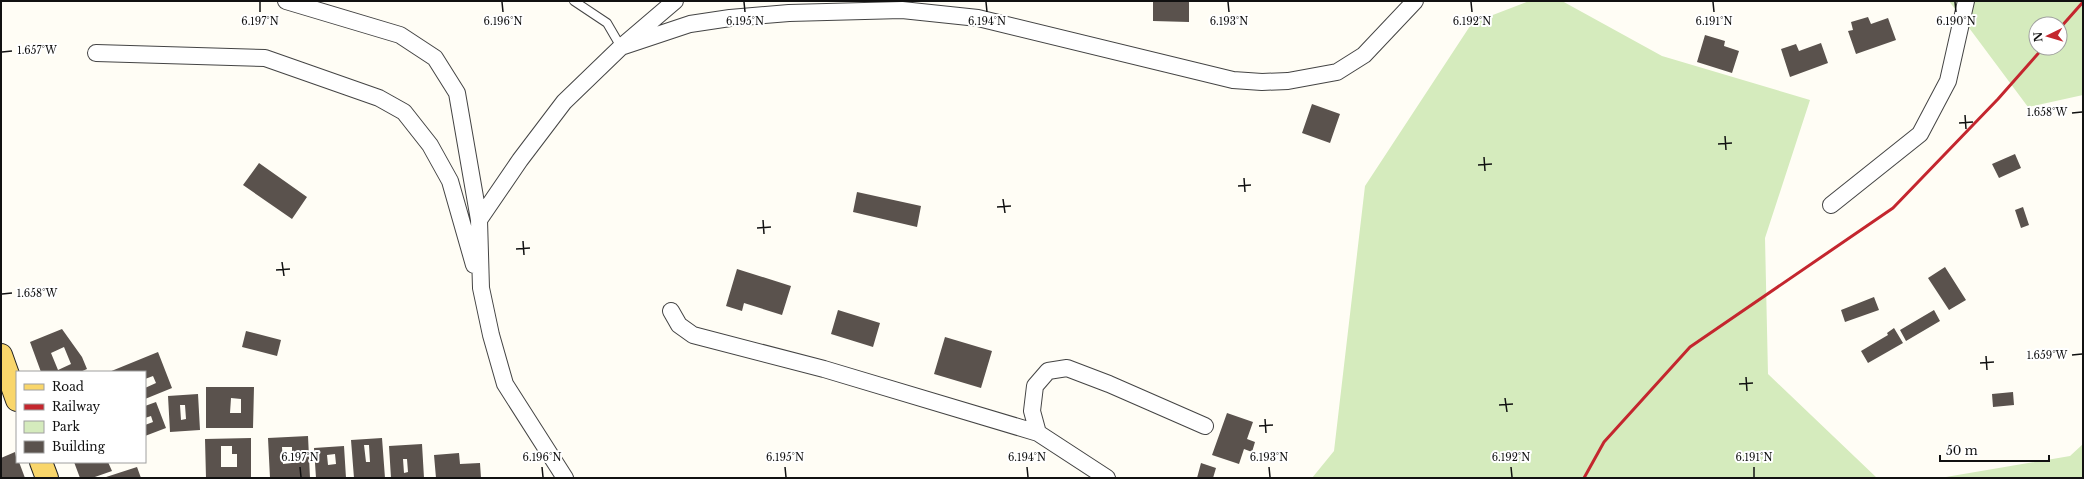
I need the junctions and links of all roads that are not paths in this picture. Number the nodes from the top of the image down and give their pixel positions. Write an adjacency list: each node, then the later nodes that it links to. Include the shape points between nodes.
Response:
1 (286, 1): 9 (street, via 400,35 435,58 458,93)
2 (574, 1): 6 (lane, via 607,23)
3 (675, 1): 6 (street)
4 (1415, 1): 6 (street, via 1364,55 1337,72 1288,81 1233,80 978,18 902,10 789,13 730,18 690,24)
5 (1966, 1): 8 (street, via 1948,81 1920,134)
6 (621, 47): 9 (street, via 564,102)
7 (96, 53): 10 (street, via 265,58 379,98 404,112 430,145 450,181)
8 (1831, 205)
9 (479, 220): 10 (street)
10 (481, 288): 18 (street, via 505,384)
11 (671, 311): 15 (street, via 679,325 693,335 824,369)
12 (1, 355): 13 (main road)
13 (16, 397)
14 (1204, 426): 15 (street, via 1067,368 1048,371 1035,386 1032,411)
15 (1038, 433): 19 (street)
16 (41, 463): 17 (main road)
17 (47, 478)
18 (565, 478)
19 (1107, 478)

